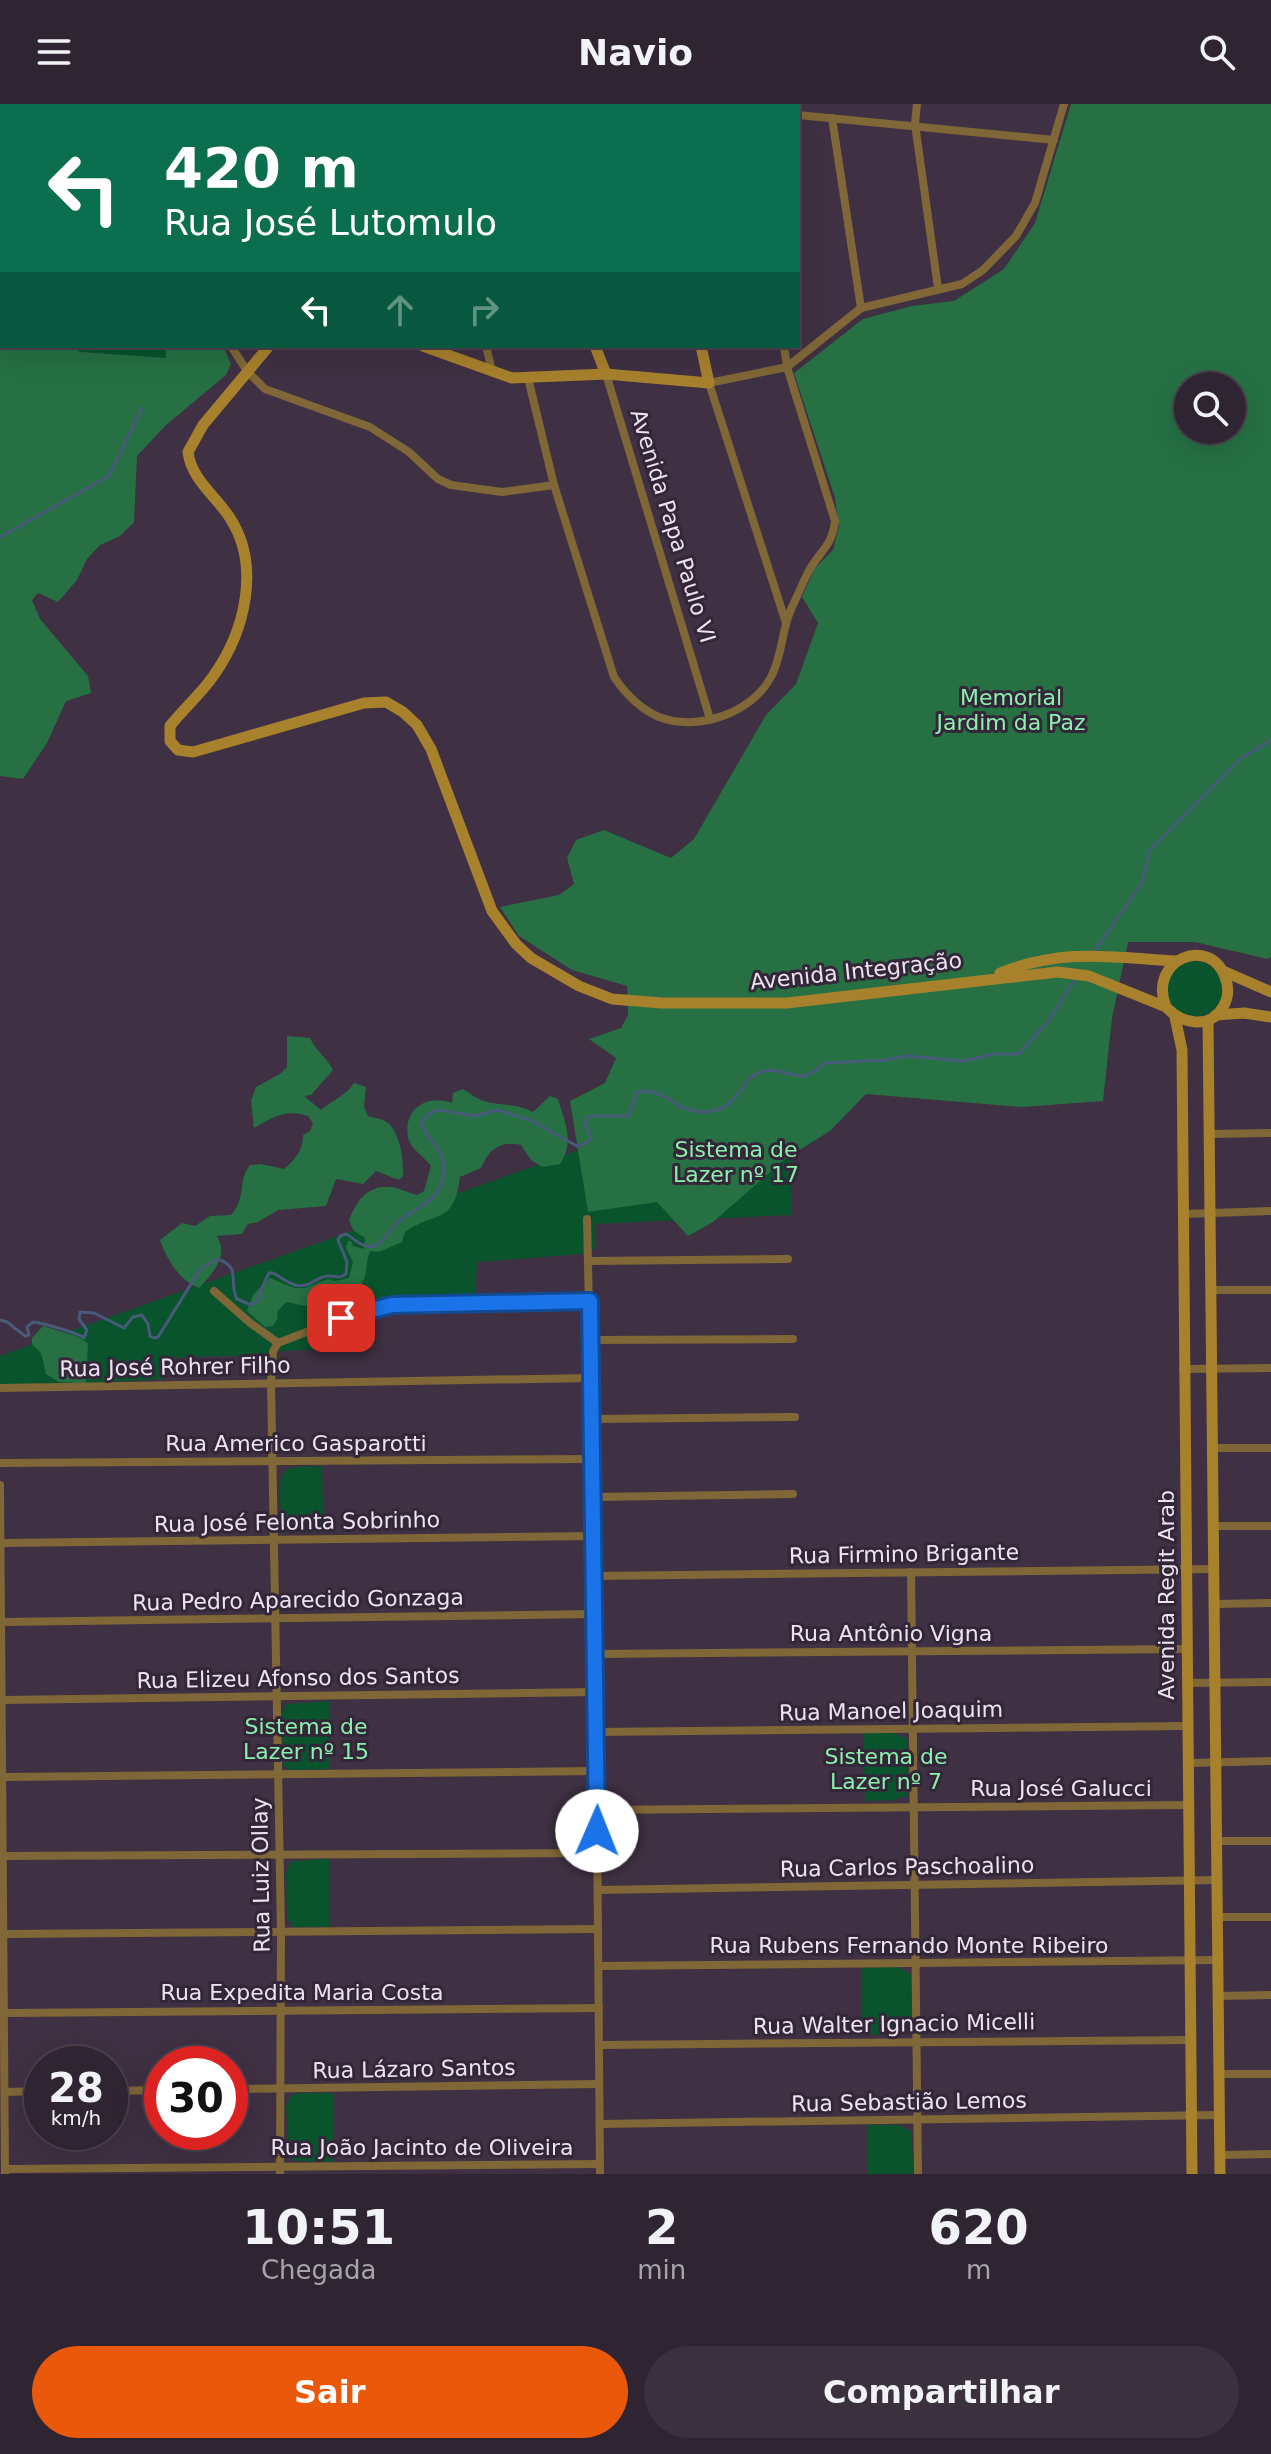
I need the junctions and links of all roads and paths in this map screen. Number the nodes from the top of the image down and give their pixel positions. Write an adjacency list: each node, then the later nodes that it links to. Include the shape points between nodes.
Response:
1 (917, 104): 5 (street)
2 (1064, 104): 6 (street)
3 (800, 115): 4 (street)
4 (832, 118): 5 (street); 8 (street)
5 (915, 124): 6 (street); 7 (street)
6 (1054, 140): 7 (street, via 1035,203 1016,236 983,270 962,284)
7 (938, 288): 8 (street)
8 (861, 308): 16 (street)
9 (232, 348): 17 (street)
10 (267, 348): 17 (main road, Avenida Integração)
11 (429, 348): 18 (main road)
12 (486, 348): 18 (street)
13 (596, 348): 19 (main road, Avenida Papa Paulo VI)
14 (701, 348): 21 (main road)
15 (784, 348): 16 (street)
16 (787, 367): 21 (street); 23 (street, via 835,521 829,544 811,567)
17 (247, 371): 22 (street, via 265,389 360,422 389,438 451,485 502,492); 27 (main road, Avenida Integração, via 188,452 194,473 237,528 245,604 223,662 170,726 173,746 193,752 364,703 386,702 417,725 431,749 483,892 502,929 548,969 612,999 787,1003)
18 (492, 371): 20 (main road)
19 (606, 374): 20 (main road); 21 (main road); 24 (street, Avenida Papa Paulo VI)
20 (528, 378): 22 (street)
21 (709, 383): 23 (street)
22 (554, 485): 24 (street, via 614,677 660,717)
23 (786, 623): 24 (street, via 783,646 761,692)
24 (710, 719)
25 (1176, 961): 26 (main road, via 1199,956); 27 (main road, Avenida Integração, via 1054,957); 29 (main road, via 1162,982)
26 (1223, 971): 28 (main road); 32 (main road, via 1227,997)
27 (988, 978): 29 (main road, Avenida Integração, via 1078,975)
28 (1271, 992)
29 (1166, 1007): 30 (main road)
30 (1175, 1017): 32 (main road, via 1189,1022); 37 (main road, Avenida Regit Arab, via 1182,1050)
31 (1271, 1017): 32 (main road, via 1244,1013)
32 (1212, 1018): 34 (main road)
33 (1271, 1133): 34 (street)
34 (1209, 1134): 36 (main road)
35 (1271, 1211): 36 (street)
36 (1210, 1212): 37 (street); 41 (main road)
37 (1183, 1214): 49 (main road, Avenida Regit Arab)
38 (587, 1219): 40 (street)
39 (788, 1259): 40 (street)
40 (589, 1261): 44 (street)
41 (1211, 1290): 42 (street); 50 (main road)
42 (1271, 1290)
43 (214, 1291): 47 (street)
44 (590, 1301): 46 (street); 47 (street, via 392,1305 361,1311)
45 (793, 1339): 46 (street)
46 (590, 1340): 51 (street)
47 (278, 1343): 52 (street, Rua Luiz Ollay)
48 (1271, 1368): 50 (street)
49 (1183, 1369): 50 (street); 69 (main road, Avenida Regit Arab)
50 (1211, 1369): 56 (main road)
51 (591, 1378): 52 (street, Rua José Rohrer Filho); 55 (street)
52 (271, 1384): 53 (street, Rua José Rohrer Filho); 59 (street, Rua Luiz Ollay)
53 (0, 1388)
54 (795, 1417): 55 (street)
55 (593, 1419): 58 (street)
56 (1213, 1448): 57 (street); 64 (main road)
57 (1271, 1448)
58 (593, 1459): 59 (street, Rua Americo Gasparotti); 63 (street)
59 (272, 1461): 60 (street, Rua Americo Gasparotti); 67 (street, Rua Luiz Ollay)
60 (0, 1463)
61 (0, 1485): 68 (street)
62 (793, 1494): 63 (street)
63 (593, 1497): 66 (street)
64 (1214, 1526): 65 (street); 70 (main road)
65 (1271, 1526)
66 (594, 1536): 67 (street, Rua José Felonta Sobrinho); 72 (street)
67 (273, 1540): 68 (street, Rua José Felonta Sobrinho); 76 (street, Rua Luiz Ollay)
68 (1, 1543): 77 (street)
69 (1186, 1568): 70 (street, Rua Firmino Brigante); 71 (street, Rua Firmino Brigante); 78 (main road, Avenida Regit Arab)
70 (1213, 1569): 74 (main road)
71 (911, 1572): 72 (street, Rua Firmino Brigante); 79 (street)
72 (595, 1576): 75 (street)
73 (1271, 1603): 74 (street)
74 (1214, 1604): 81 (main road)
75 (594, 1614): 76 (street, Rua Pedro Aparecido Gonzaga); 80 (street)
76 (274, 1619): 77 (street, Rua Pedro Aparecido Gonzaga); 85 (street, Rua Luiz Ollay)
77 (3, 1622): 86 (street)
78 (1187, 1649): 79 (street, Rua Antônio Vigna); 83 (main road, Avenida Regit Arab)
79 (913, 1650): 80 (street, Rua Antônio Vigna); 88 (street)
80 (595, 1654): 84 (street)
81 (1216, 1682): 82 (street); 83 (street); 91 (main road)
82 (1271, 1682)
83 (1187, 1683): 87 (main road, Avenida Regit Arab)
84 (594, 1692): 85 (street, Rua Elizeu Afonso dos Santos); 89 (street)
85 (276, 1696): 86 (street, Rua Elizeu Afonso dos Santos); 94 (street, Rua Luiz Ollay)
86 (3, 1700): 95 (street)
87 (1187, 1726): 88 (street, Rua Manoel Joaquim); 92 (main road, Avenida Regit Arab)
88 (914, 1728): 89 (street, Rua Manoel Joaquim); 97 (street)
89 (596, 1732): 93 (street)
90 (1271, 1761): 91 (street)
91 (1216, 1762): 92 (street); 99 (main road)
92 (1189, 1763): 96 (main road, Avenida Regit Arab)
93 (597, 1771): 94 (street); 98 (street)
94 (277, 1775): 95 (street); 102 (street, Rua Luiz Ollay)
95 (4, 1777): 103 (street)
96 (1188, 1805): 97 (street, Rua José Galucci); 104 (main road, Avenida Regit Arab)
97 (915, 1807): 98 (street, Rua José Galucci); 106 (street)
98 (598, 1810): 101 (street)
99 (1218, 1841): 100 (street); 105 (main road)
100 (1271, 1841)
101 (596, 1853): 102 (street); 107 (street)
102 (278, 1854): 103 (street); 111 (street, Rua Luiz Ollay)
103 (3, 1856): 112 (street)
104 (1188, 1880): 105 (street, Rua Carlos Paschoalino); 106 (street, Rua Carlos Paschoalino); 114 (main road, Avenida Regit Arab)
105 (1217, 1880): 108 (main road)
106 (915, 1885): 107 (street, Rua Carlos Paschoalino); 115 (street)
107 (598, 1890): 110 (street)
108 (1219, 1917): 109 (street); 113 (main road)
109 (1271, 1917)
110 (598, 1929): 111 (street); 116 (street)
111 (281, 1932): 112 (street); 120 (street, Rua Luiz Ollay)
112 (5, 1934): 121 (street)
113 (1219, 1960): 114 (street, Rua Rubens Fernando Monte Ribeiro); 118 (main road)
114 (1190, 1961): 115 (street, Rua Rubens Fernando Monte Ribeiro); 122 (main road, Avenida Regit Arab)
115 (917, 1962): 116 (street, Rua Rubens Fernando Monte Ribeiro); 123 (street)
116 (599, 1966): 119 (street)
117 (1271, 1995): 118 (street)
118 (1219, 1996): 125 (main road)
119 (599, 2008): 120 (street, Rua Expedita Maria Costa); 124 (street)
120 (280, 2010): 121 (street, Rua Expedita Maria Costa); 129 (street, Rua Luiz Ollay)
121 (6, 2013): 130 (street)
122 (1189, 2040): 123 (street, Rua Walter Ignacio Micelli); 133 (main road, Avenida Regit Arab)
123 (918, 2041): 124 (street, Rua Walter Ignacio Micelli); 134 (street)
124 (600, 2045): 127 (street)
125 (1221, 2074): 126 (street); 132 (main road)
126 (1271, 2074)
127 (598, 2084): 129 (street, Rua Lázaro Santos); 135 (street)
128 (248, 2089): 129 (street, Rua Lázaro Santos)
129 (281, 2089): 140 (street, Rua Luiz Ollay)
130 (6, 2092): 131 (street); 136 (street)
131 (24, 2092)
132 (1219, 2115): 133 (street, Rua Sebastião Lemos); 138 (main road)
133 (1191, 2116): 134 (street, Rua Sebastião Lemos); 143 (main road, Avenida Regit Arab)
134 (918, 2121): 135 (street, Rua Sebastião Lemos); 142 (street)
135 (600, 2124): 139 (street)
136 (3, 2130): 141 (street)
137 (1271, 2154): 138 (street)
138 (1220, 2155): 144 (main road)
139 (600, 2169): 140 (street, Rua João Jacinto de Oliveira)
140 (280, 2170): 141 (street, Rua João Jacinto de Oliveira)
141 (6, 2172)
142 (918, 2174)
143 (1192, 2174)
144 (1220, 2174)

